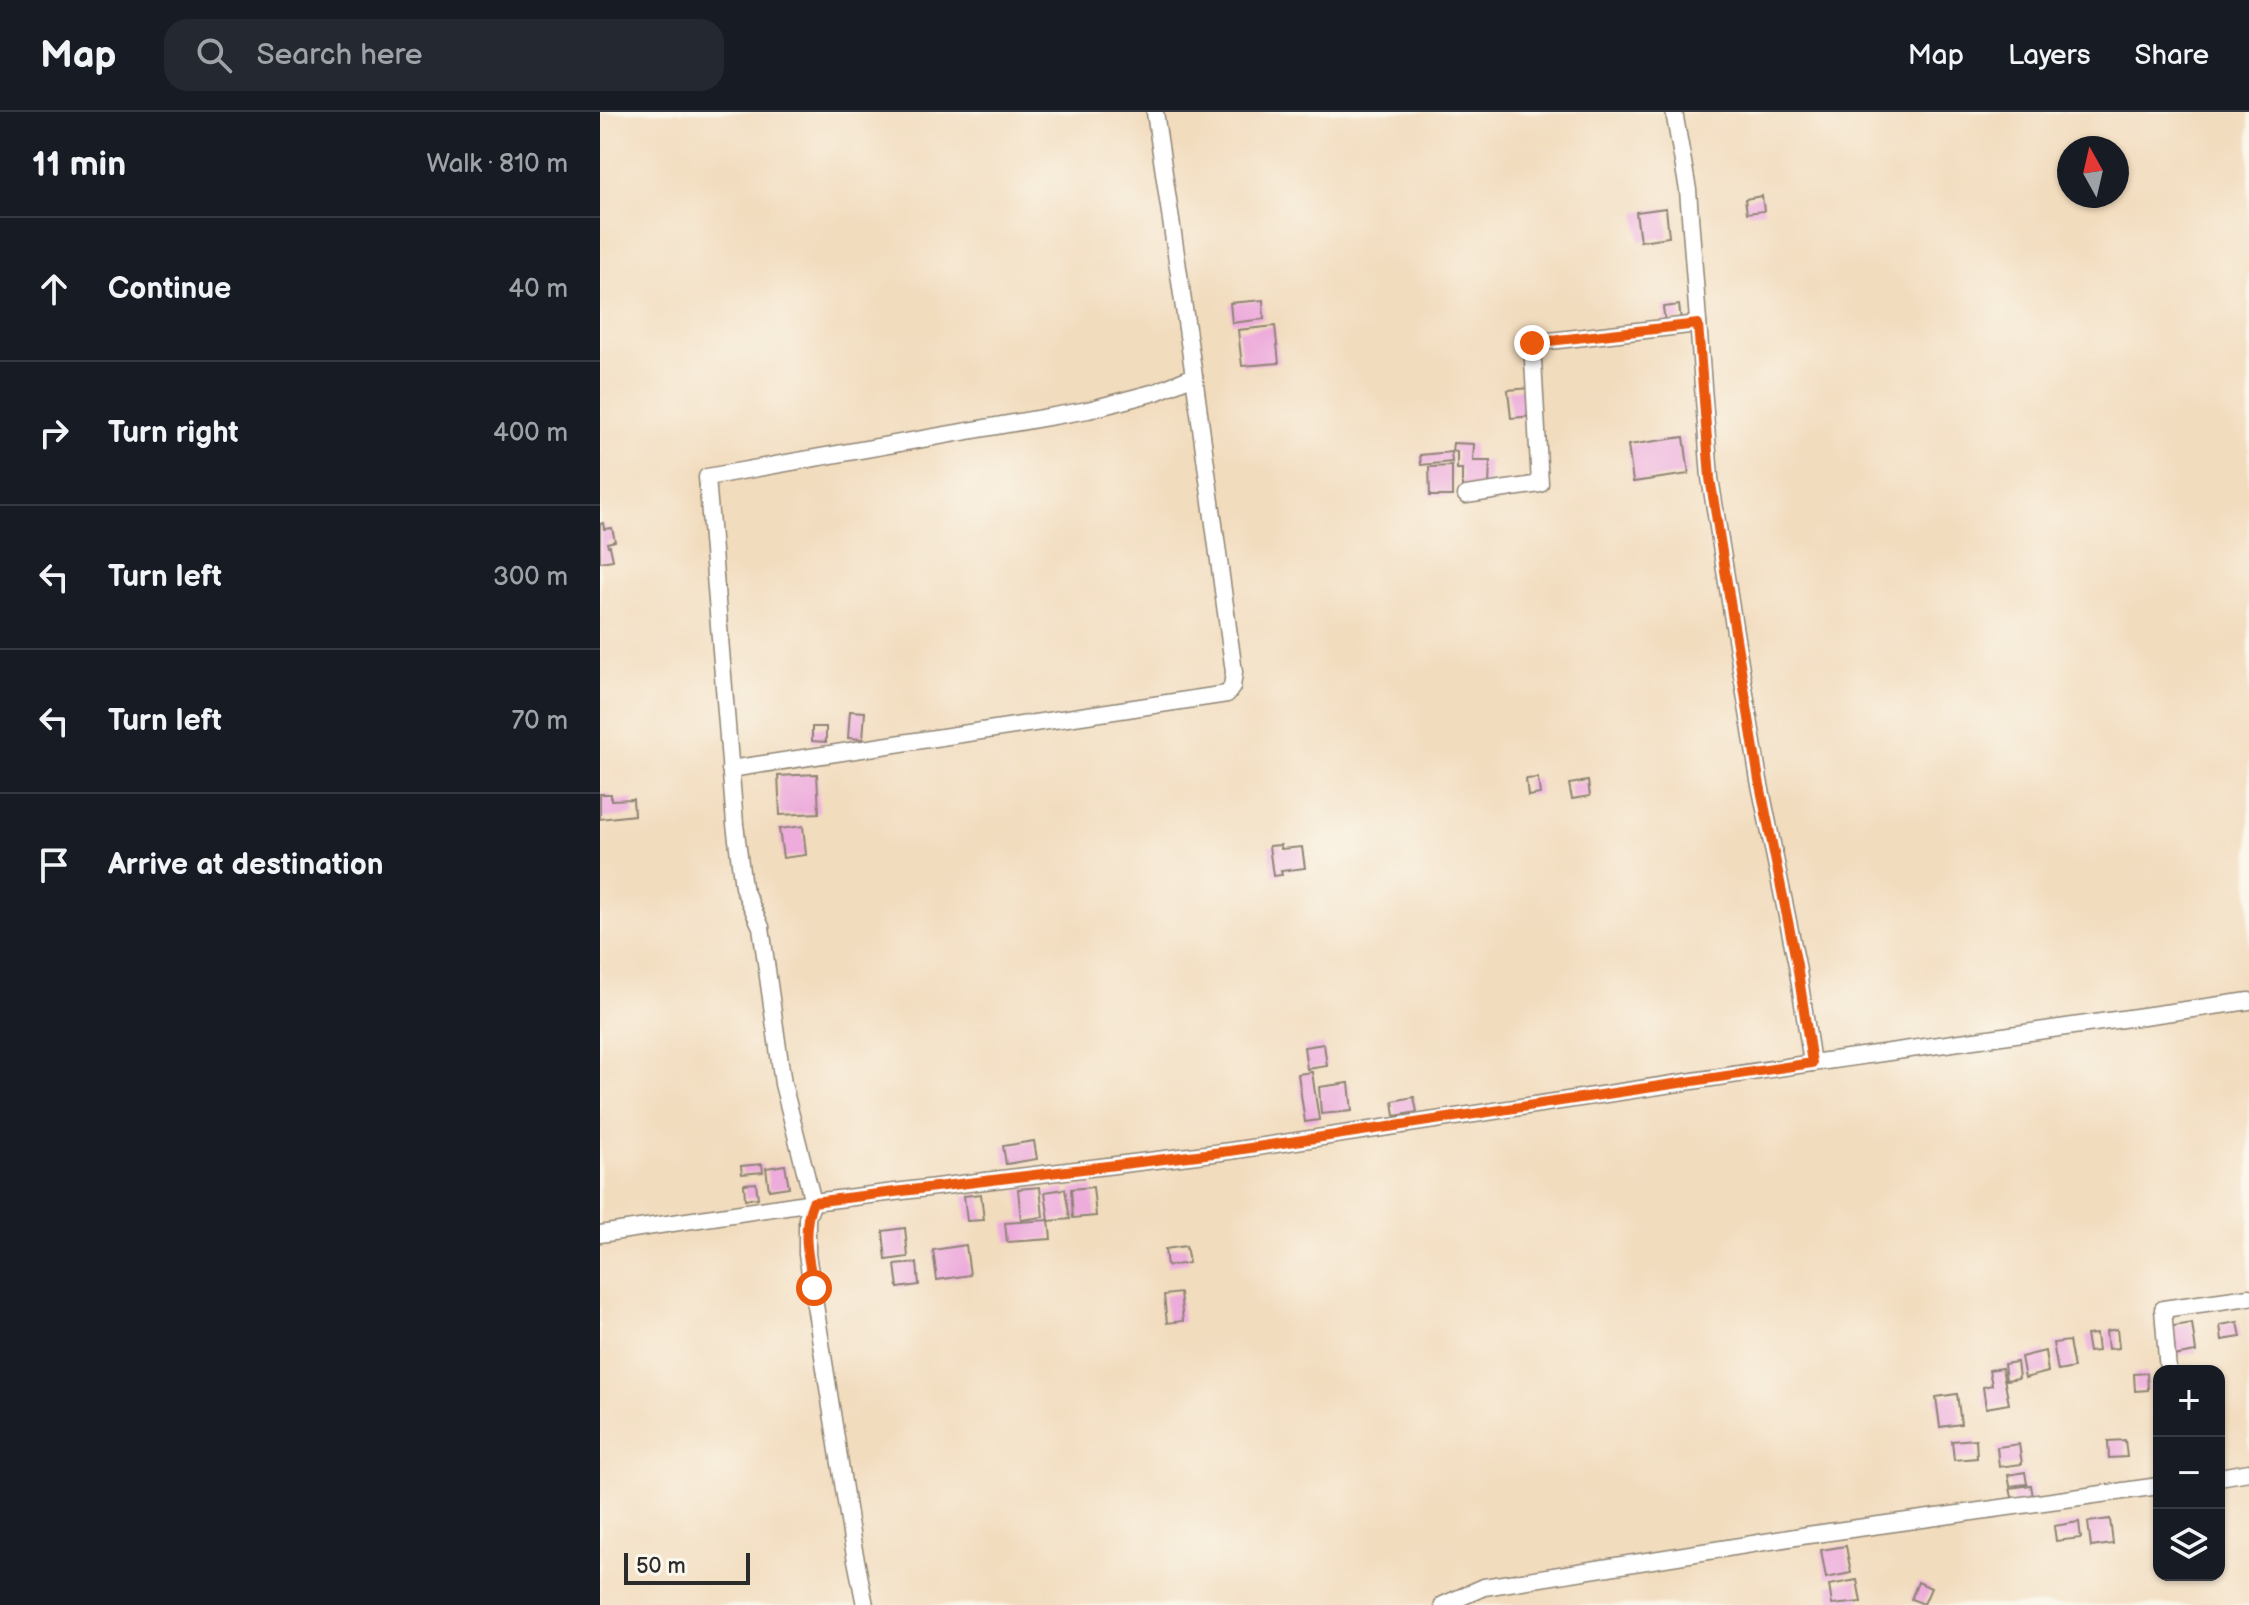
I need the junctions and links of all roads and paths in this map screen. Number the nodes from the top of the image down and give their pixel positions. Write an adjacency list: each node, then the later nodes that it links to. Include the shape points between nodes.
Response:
1 (1155, 112): 4 (street)
2 (1674, 112): 3 (street, via 1688,190)
3 (1698, 324): 5 (street, via 1532,343 1540,484); 8 (street, via 1710,478)
4 (1194, 376): 6 (street, via 1088,410 707,477); 6 (street, via 1234,672 1227,694)
5 (1466, 495)
6 (730, 769): 9 (street, via 743,887 761,927 783,1084)
7 (2249, 1001): 8 (street)
8 (1812, 1063): 9 (street, via 1230,1151)
9 (813, 1202): 10 (street); 16 (street, via 807,1218 807,1254)
10 (600, 1234)
11 (2249, 1297): 12 (street, via 2163,1309)
12 (2168, 1365)
13 (2249, 1472): 14 (street)
14 (2225, 1476)
15 (2153, 1487): 17 (street, via 1484,1587)
16 (865, 1605)
17 (1443, 1605)

